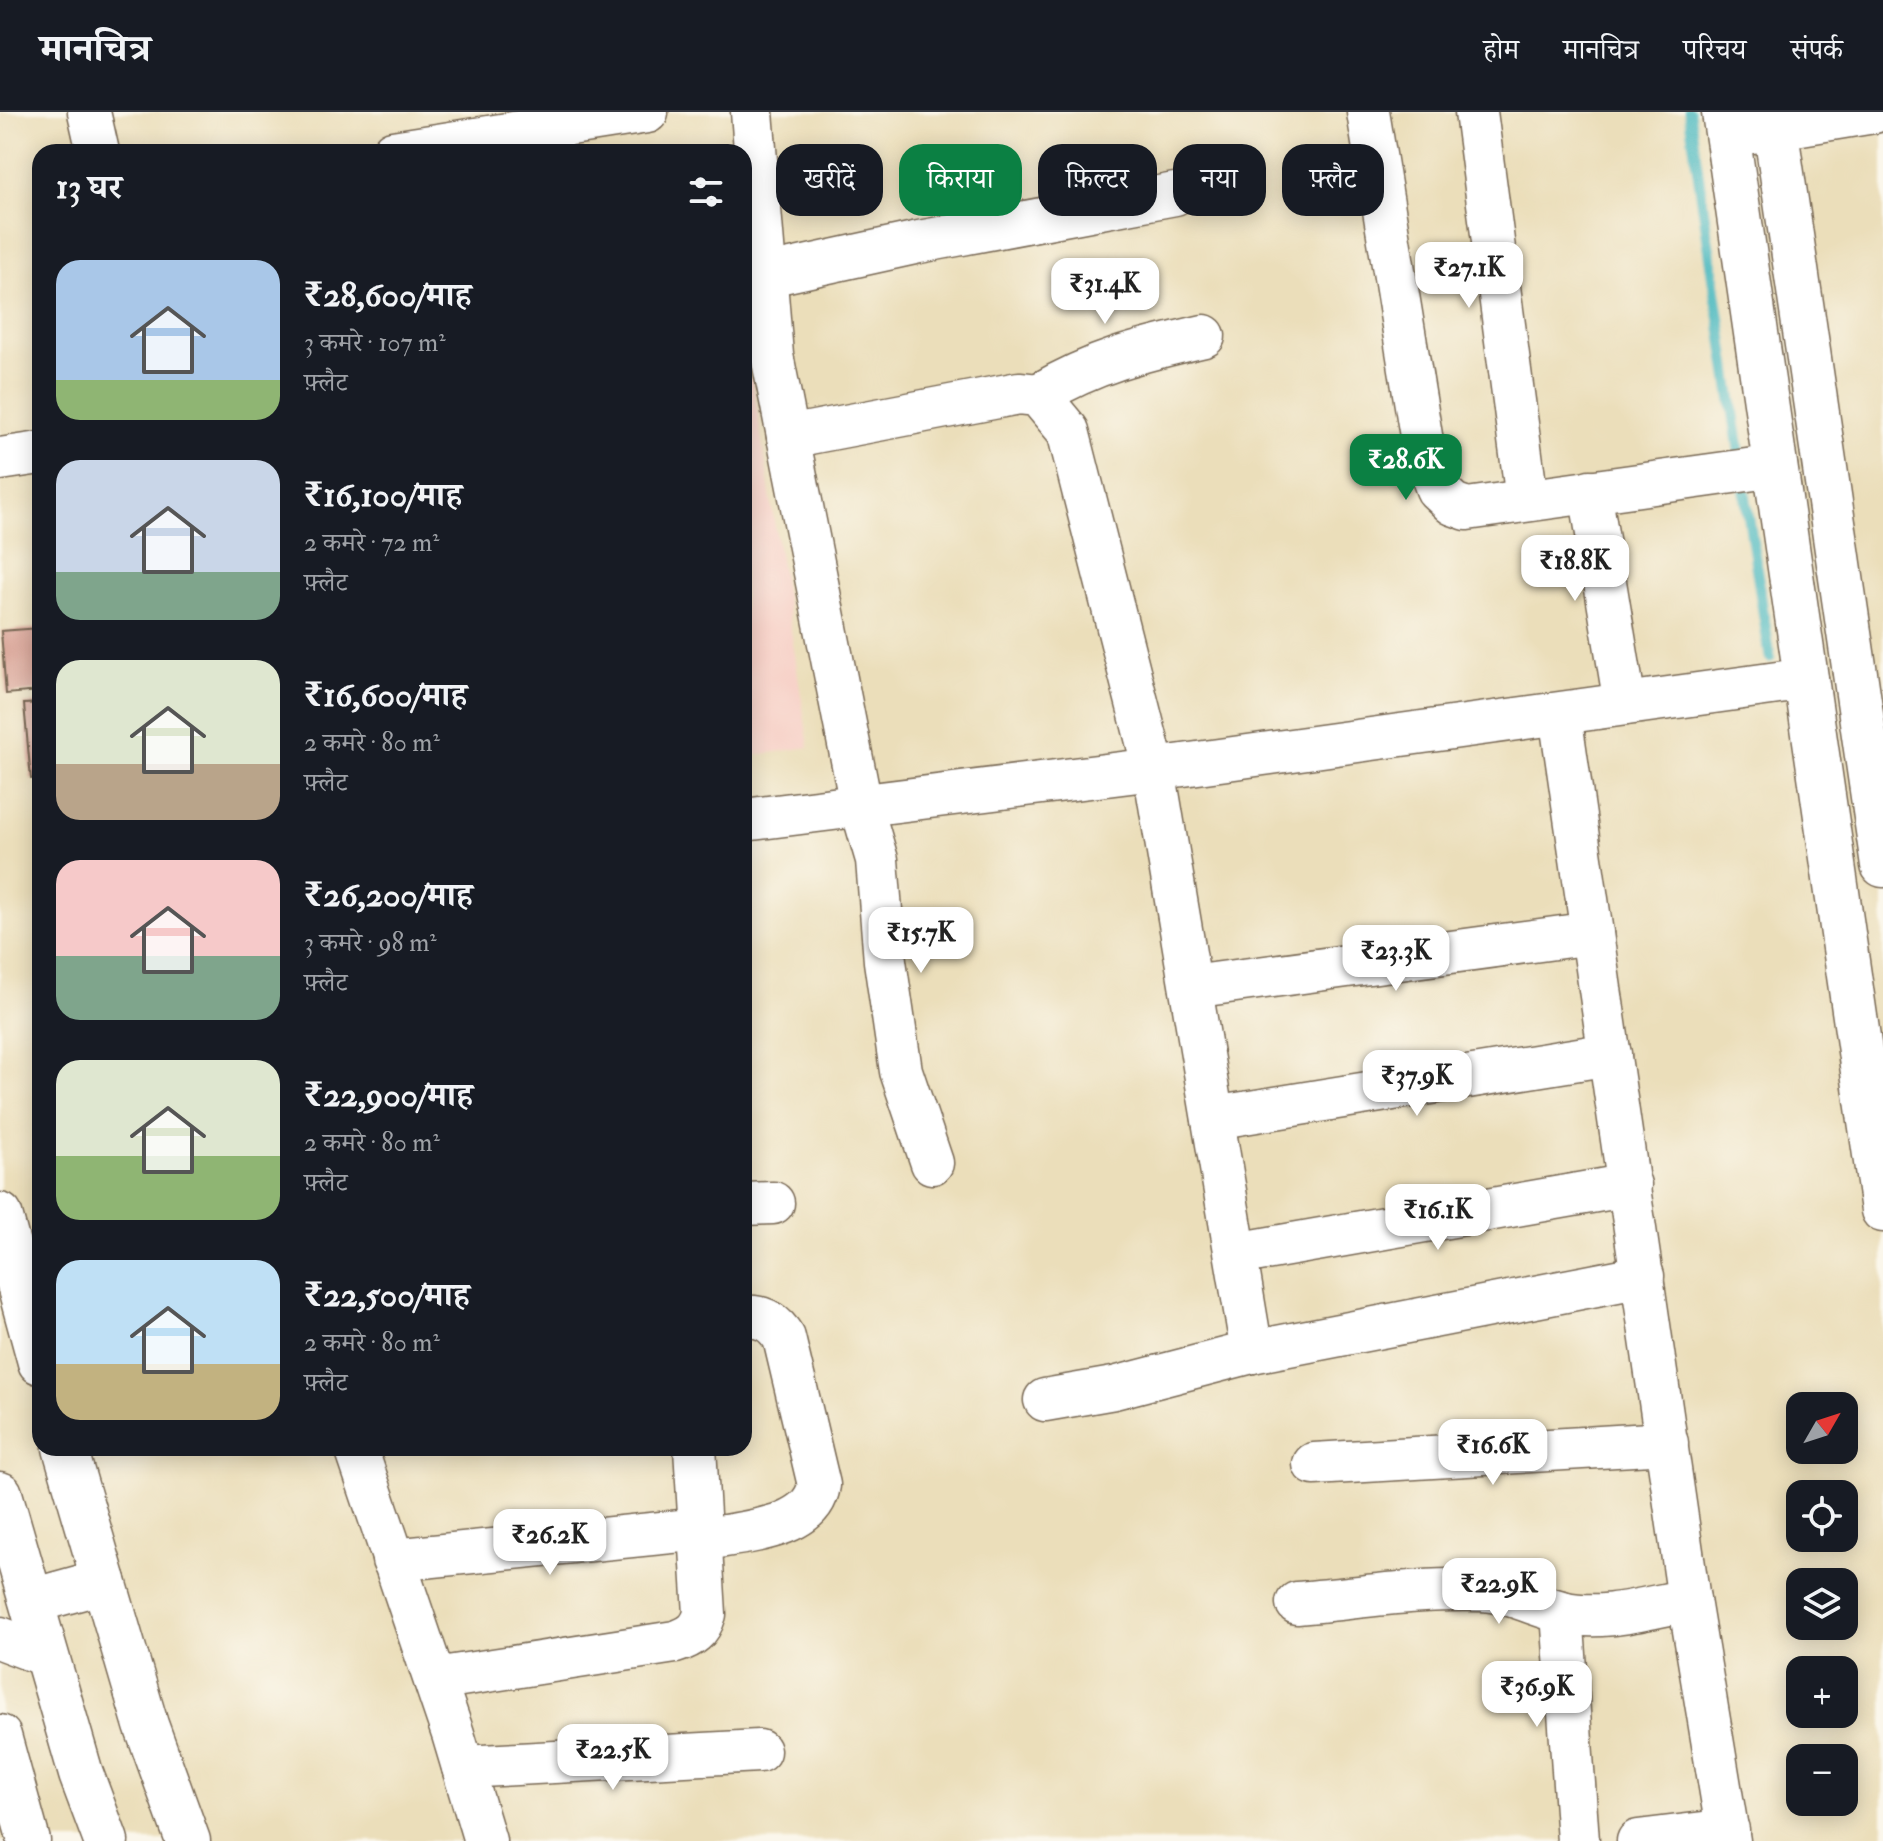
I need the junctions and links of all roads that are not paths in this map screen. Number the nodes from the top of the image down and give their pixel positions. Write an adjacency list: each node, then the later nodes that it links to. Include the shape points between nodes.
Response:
1 (89, 112): 10 (street)
2 (647, 112): 7 (street)
3 (752, 112): 13 (street)
4 (1368, 112): 22 (street, via 1429,472 1437,489 1467,509)
5 (1476, 112): 22 (street)
6 (1874, 112): 8 (street)
7 (569, 118): 11 (street)
8 (1774, 120): 9 (street); 29 (street)
9 (1726, 124): 20 (street)
10 (96, 144)
11 (434, 144)
12 (1173, 194): 13 (street)
13 (764, 276): 15 (street)
14 (1204, 336): 16 (street, via 1120,356)
15 (758, 357): 17 (street)
16 (1038, 395): 17 (street, via 1019,393); 26 (street, via 1068,431)
17 (788, 437): 27 (street)
18 (32, 454): 19 (street)
19 (0, 459)
20 (1776, 466): 21 (street); 23 (street)
21 (1590, 491): 22 (street); 24 (street)
22 (1527, 500)
23 (1807, 679): 24 (street); 36 (street)
24 (1625, 704): 25 (street)
25 (1560, 714): 26 (street); 30 (street)
26 (1154, 769): 27 (street); 31 (street)
27 (861, 805): 28 (street); 34 (street, via 877,860 901,1071)
28 (752, 819)
29 (1883, 865)
30 (1592, 933): 31 (street); 32 (street)
31 (1191, 987): 33 (street)
32 (1610, 1054): 33 (street); 35 (street)
33 (1213, 1118): 38 (street)
34 (932, 1163)
35 (1630, 1185): 38 (street); 39 (street)
36 (1883, 1210)
37 (0, 1215): 41 (street)
38 (1236, 1254): 42 (street)
39 (1643, 1276): 42 (street); 44 (street)
40 (752, 1316): 50 (street, via 775,1324 784,1338 819,1485 817,1498 797,1518)
41 (32, 1333)
42 (1252, 1352): 43 (street)
43 (1045, 1400)
44 (1667, 1443): 48 (street); 53 (street)
45 (67, 1456): 52 (street)
46 (359, 1456): 51 (street)
47 (696, 1456): 50 (street)
48 (1314, 1464)
49 (0, 1494): 54 (street)
50 (701, 1534): 51 (street); 59 (street, via 705,1614 689,1638)
51 (393, 1560): 59 (street)
52 (104, 1581): 54 (street); 66 (street, via 146,1725)
53 (1689, 1600): 56 (street, via 1606,1615); 63 (street)
54 (32, 1601): 58 (street)
55 (1297, 1603): 56 (street, via 1484,1590)
56 (1562, 1612): 68 (street)
57 (0, 1638): 58 (street)
58 (45, 1655): 65 (street)
59 (435, 1679): 62 (street)
60 (0, 1736): 64 (street)
61 (759, 1751): 62 (street)
62 (463, 1767): 67 (street)
63 (1729, 1836): 69 (street)
64 (29, 1841)
65 (106, 1841)
66 (188, 1841)
67 (485, 1841)
68 (1578, 1841)
69 (1638, 1841)

